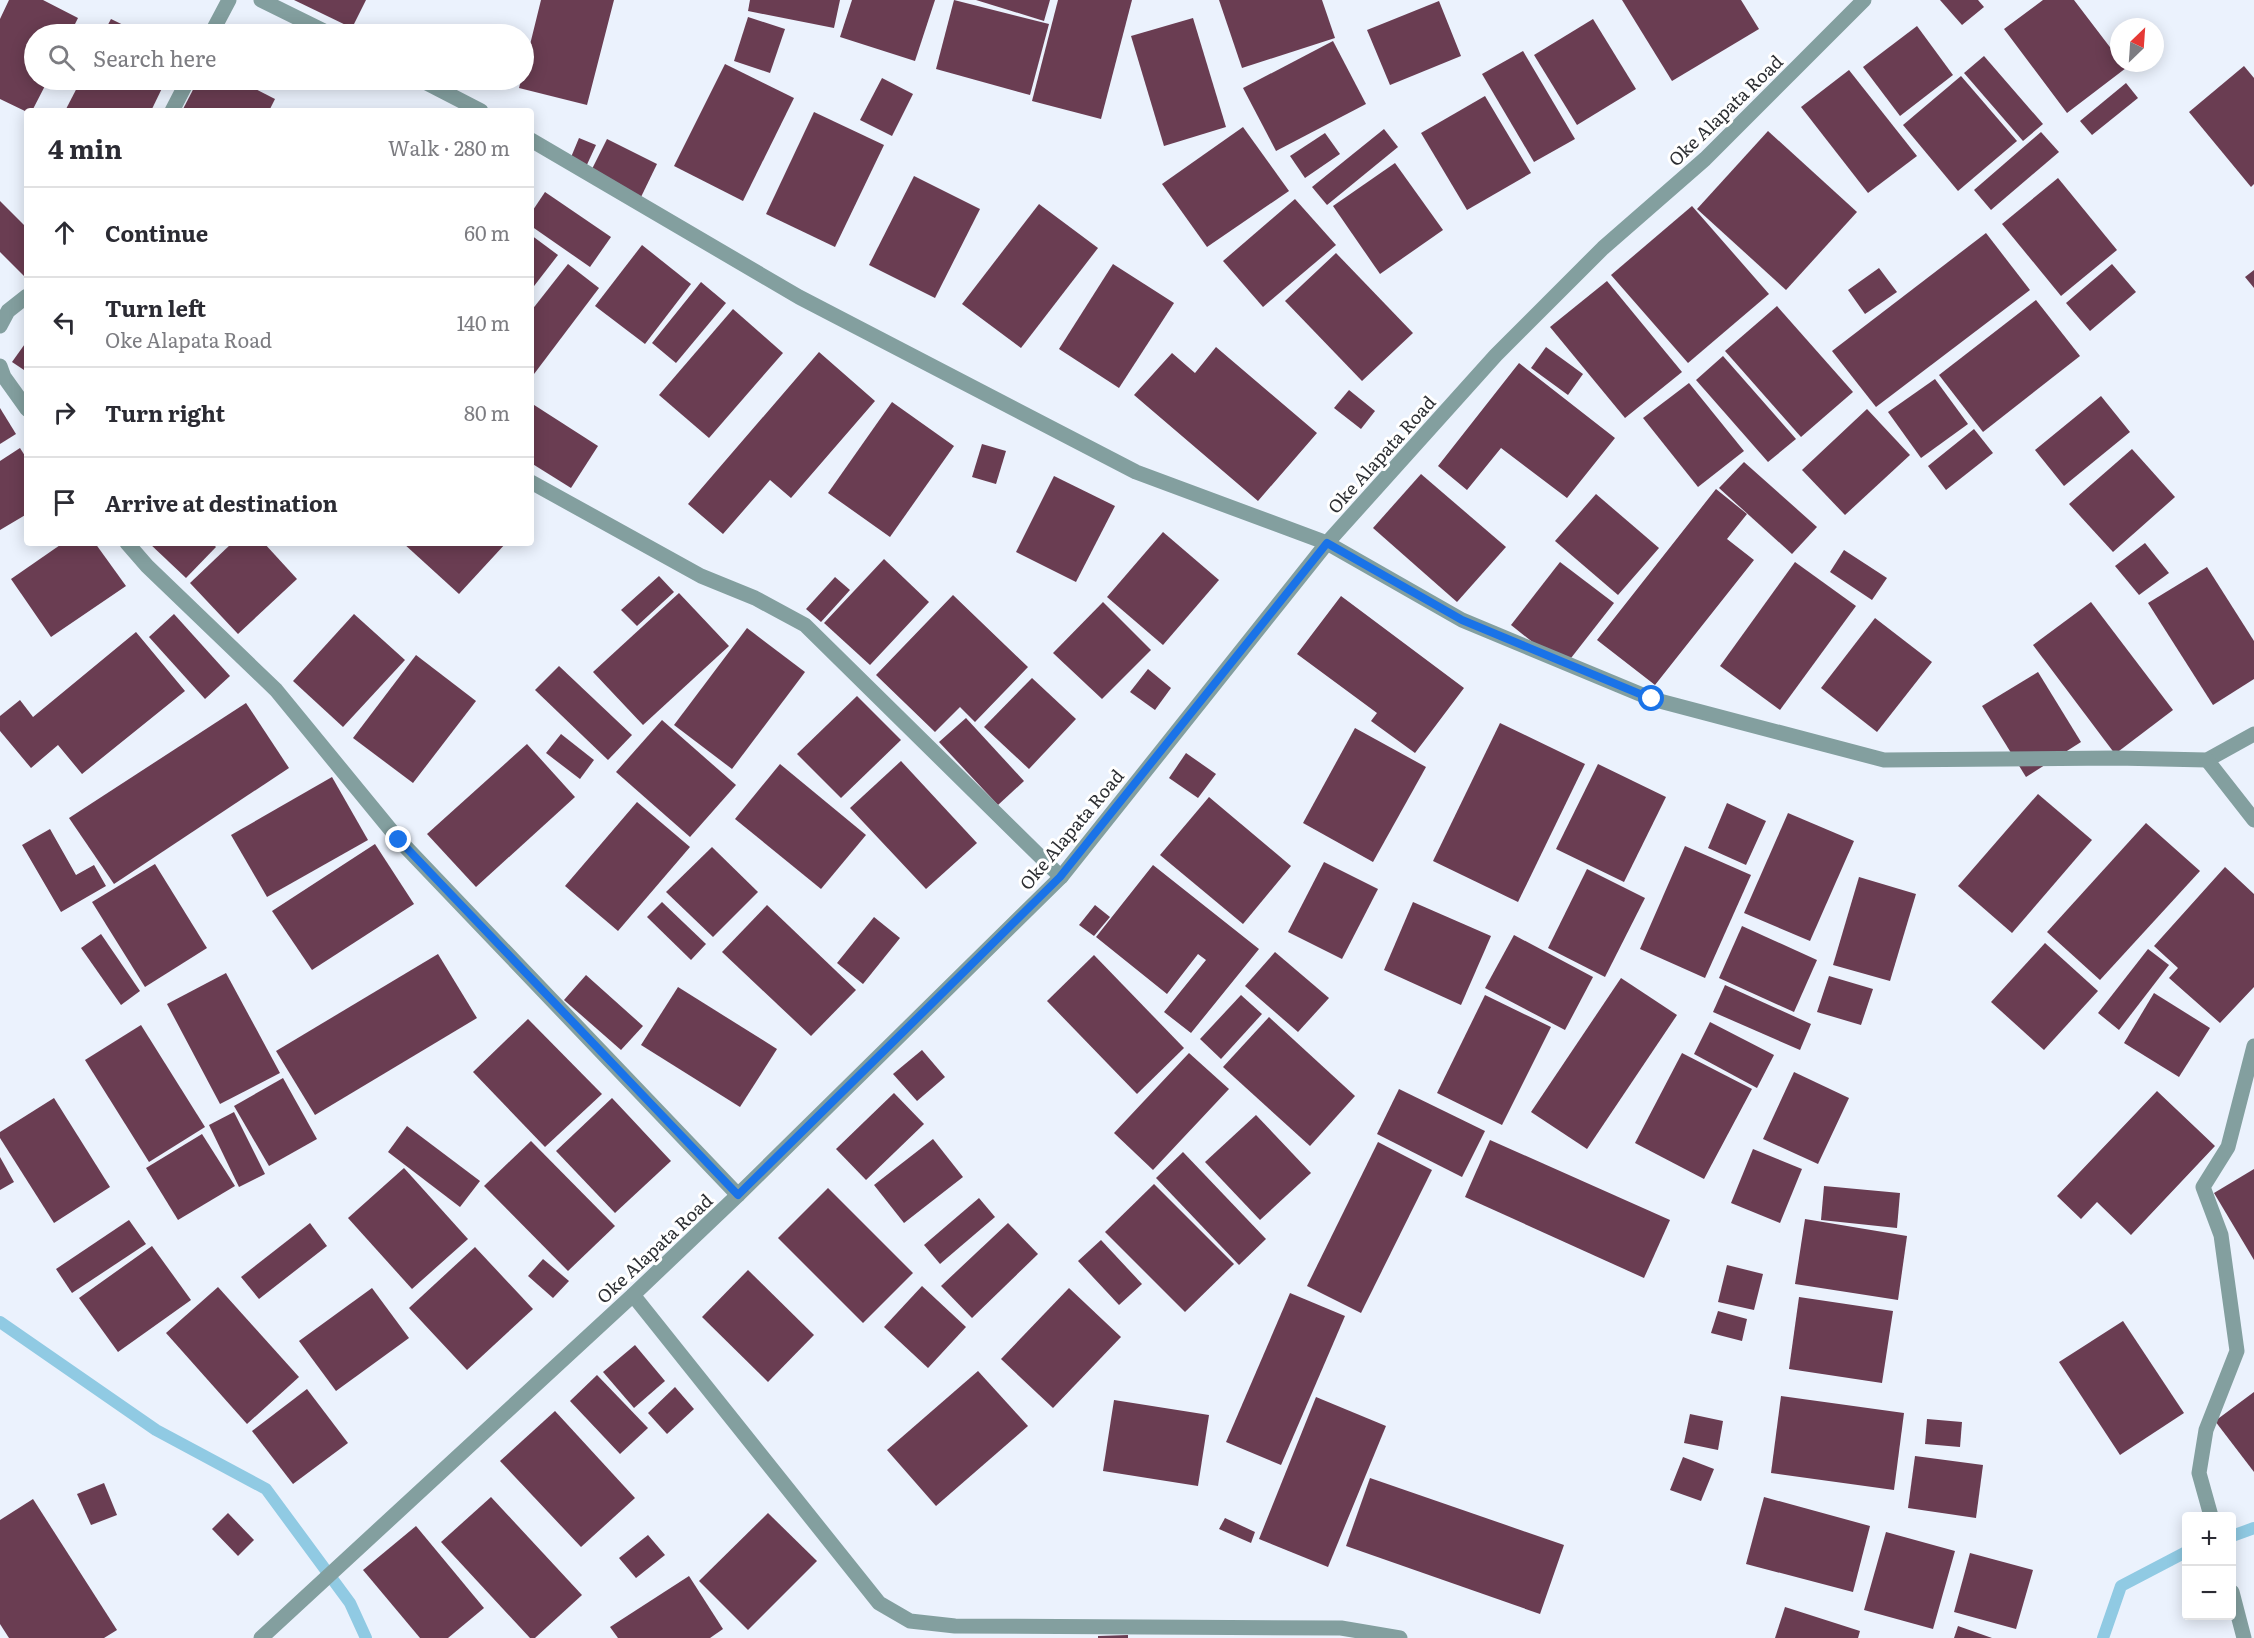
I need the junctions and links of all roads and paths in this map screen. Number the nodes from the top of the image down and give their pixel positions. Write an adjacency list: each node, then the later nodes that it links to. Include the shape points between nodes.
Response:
1 (229, 0): 4 (street)
2 (261, 0): 5 (street)
3 (1864, 0): 16 (street, Oke Alapata Road, via 1705,159 1603,248 1496,355)
4 (216, 24)
5 (310, 24)
6 (183, 90): 8 (street)
7 (440, 90): 9 (street)
8 (174, 108)
9 (475, 108)
10 (534, 142): 16 (street, via 799,297 1136,472)
11 (24, 298): 12 (street, via 8,311)
12 (0, 326)
13 (0, 366): 14 (street)
14 (24, 405)
15 (534, 484): 21 (street, via 701,576 756,598 805,625)
16 (1327, 543): 19 (street, via 1462,620 1652,699 1884,760); 21 (street, Oke Alapata Road)
17 (130, 546): 23 (street, via 276,690 399,840)
18 (2254, 734): 19 (street)
19 (2207, 760): 20 (street)
20 (2254, 820)
21 (1060, 877): 23 (street, Oke Alapata Road)
22 (2254, 1046): 25 (street, via 2228,1147 2203,1187 2221,1235 2237,1351 2206,1430 2199,1473)
23 (738, 1195): 24 (street, Oke Alapata Road)
24 (633, 1295): 27 (street, Oke Alapata Road); 28 (street, via 879,1603 910,1621 955,1626 1341,1628)
25 (2210, 1512)
26 (2236, 1607): 29 (street)
27 (261, 1638)
28 (1400, 1638)
29 (2244, 1638)

